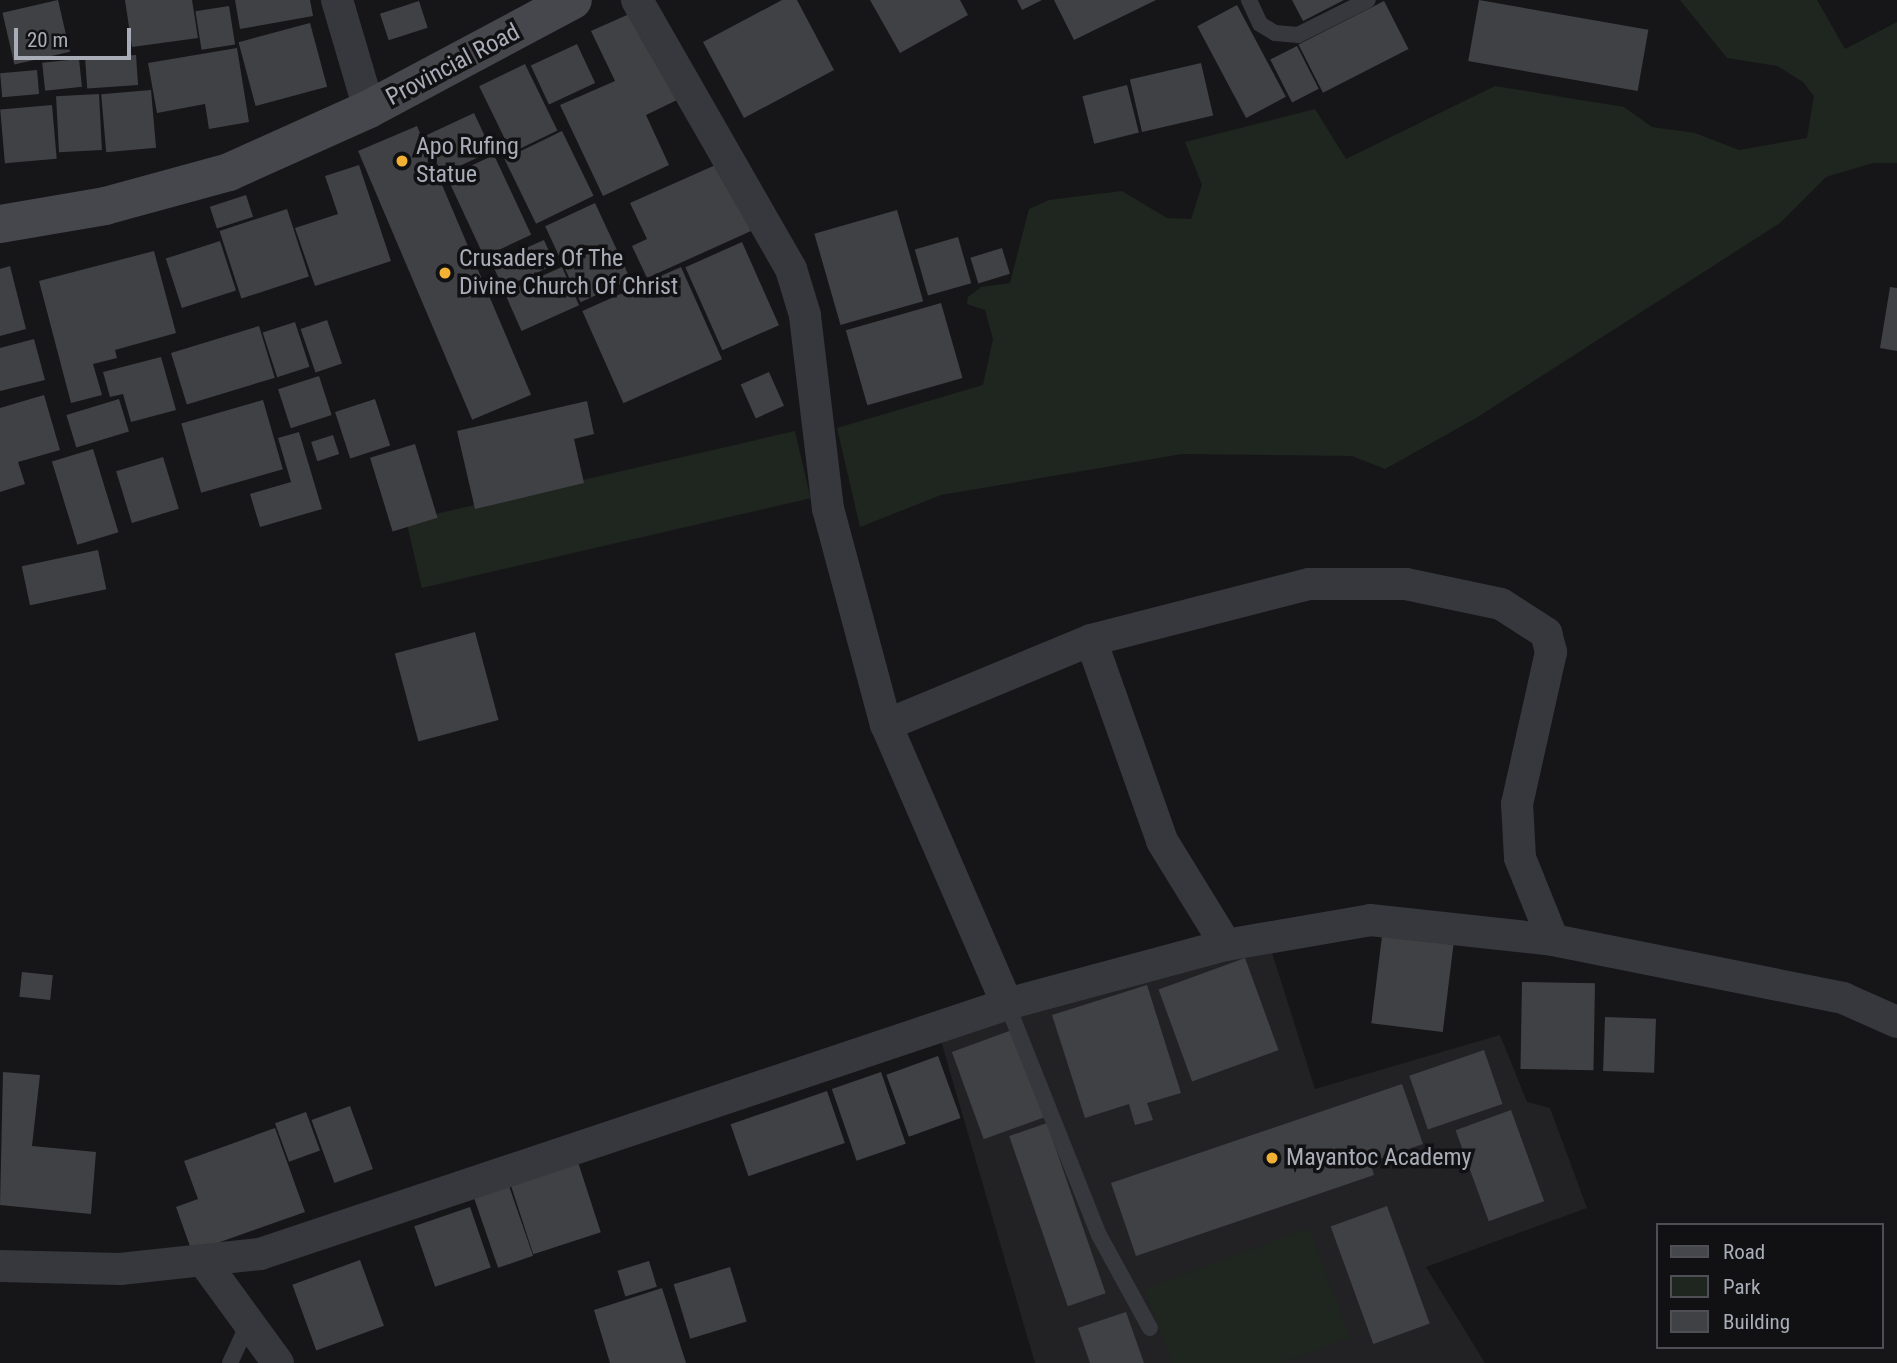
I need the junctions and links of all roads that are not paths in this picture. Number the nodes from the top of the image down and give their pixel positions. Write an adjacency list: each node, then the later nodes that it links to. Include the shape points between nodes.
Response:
1 (337, 0): 6 (street)
2 (573, 0): 6 (main road, Provincial Road)
3 (637, 0): 9 (street, via 791,269 805,314 828,509)
4 (1249, 0): 5 (lane, via 1260,24 1275,33 1298,35)
5 (1368, 0)
6 (369, 109): 7 (main road, Provincial Road, via 229,172 105,206)
7 (0, 224)
8 (1091, 640): 9 (street); 10 (street, via 1309,584 1406,584 1502,604 1546,633 1550,652 1517,804 1520,858); 11 (street, via 1162,841)
9 (886, 725): 12 (street)
10 (1553, 940): 11 (street, via 1370,920); 13 (street, via 1843,998)
11 (1226, 945): 12 (street)
12 (1007, 1004): 14 (street, via 593,1139 323,1236); 17 (lane, via 1099,1235)
13 (1897, 1022)
14 (205, 1263): 15 (street, via 120,1269); 16 (street)
15 (0, 1266)
16 (248, 1324): 18 (lane); 19 (street)
17 (1150, 1328)
18 (230, 1363)
19 (278, 1363)

